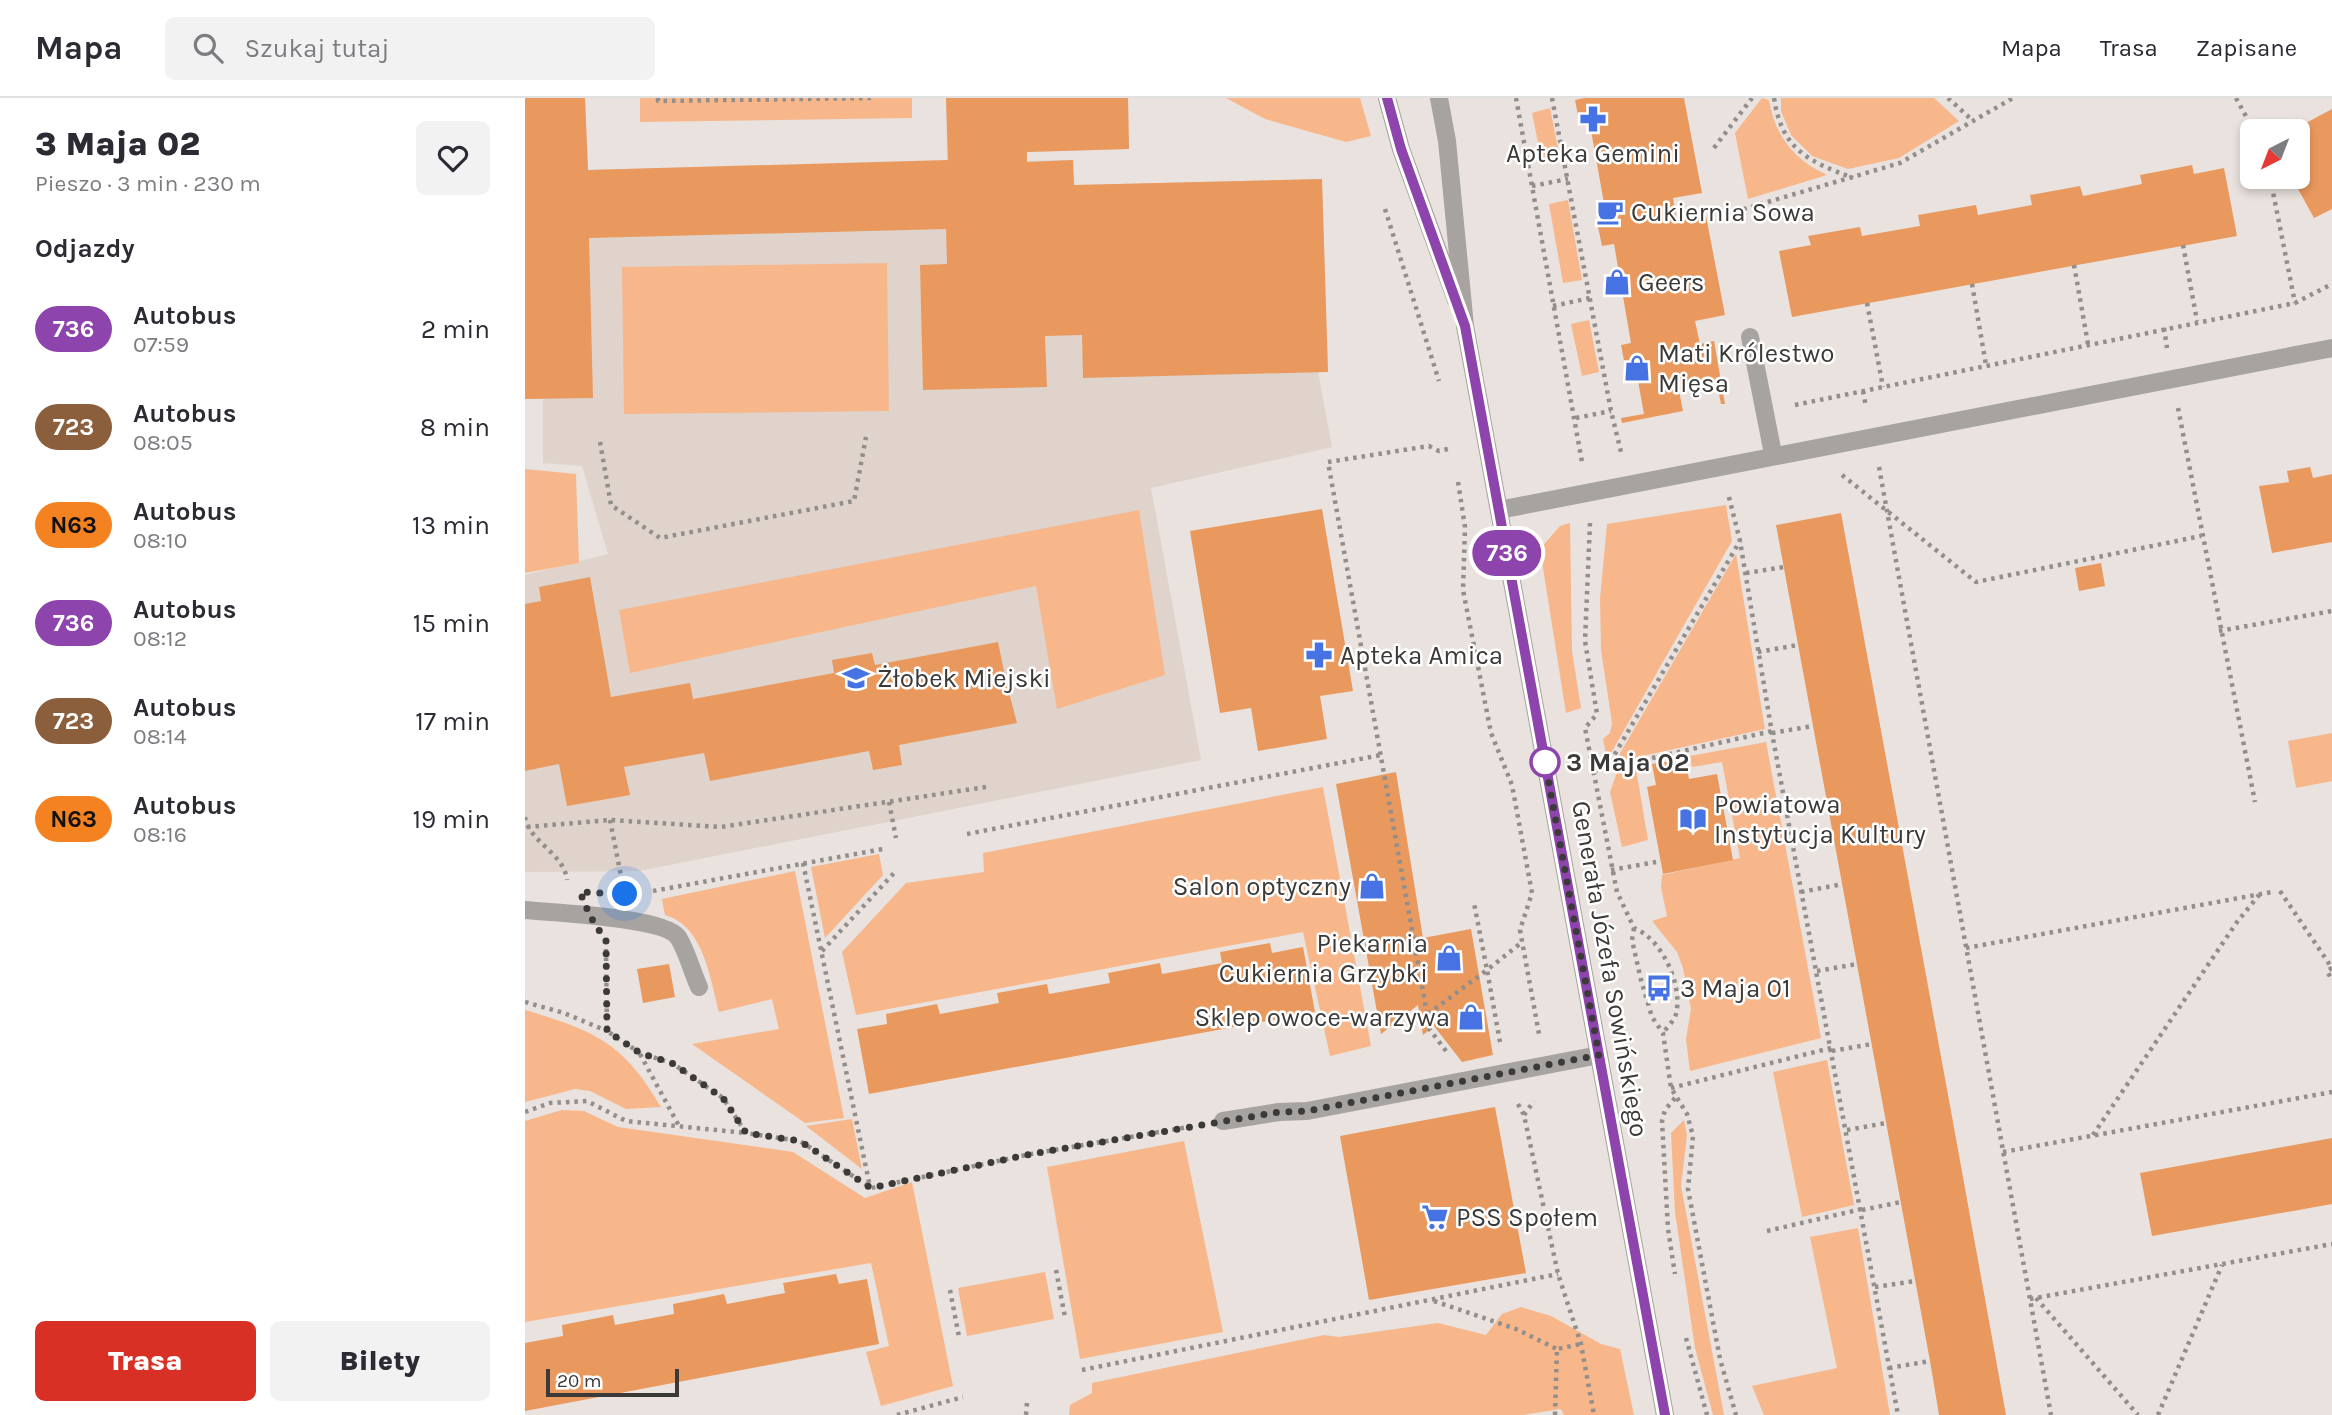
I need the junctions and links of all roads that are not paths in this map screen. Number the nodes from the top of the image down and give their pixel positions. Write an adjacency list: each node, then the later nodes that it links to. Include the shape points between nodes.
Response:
1 (1387, 98): 3 (street, Generała Józefa Sowińskiego)
2 (1439, 98): 3 (street, Generała Józefa Sowińskiego)
3 (1465, 326): 7 (street, Generała Józefa Sowińskiego)
4 (1751, 337): 6 (street)
5 (2332, 348): 6 (street)
6 (1773, 454): 7 (street)
7 (1499, 510): 10 (street, Generała Józefa Sowińskiego)
8 (525, 910): 9 (street, via 669,929 678,937)
9 (699, 987)
10 (1599, 1055): 11 (street, via 1307,1111); 12 (street, Generała Józefa Sowińskiego)
11 (1223, 1121)
12 (1665, 1415)

